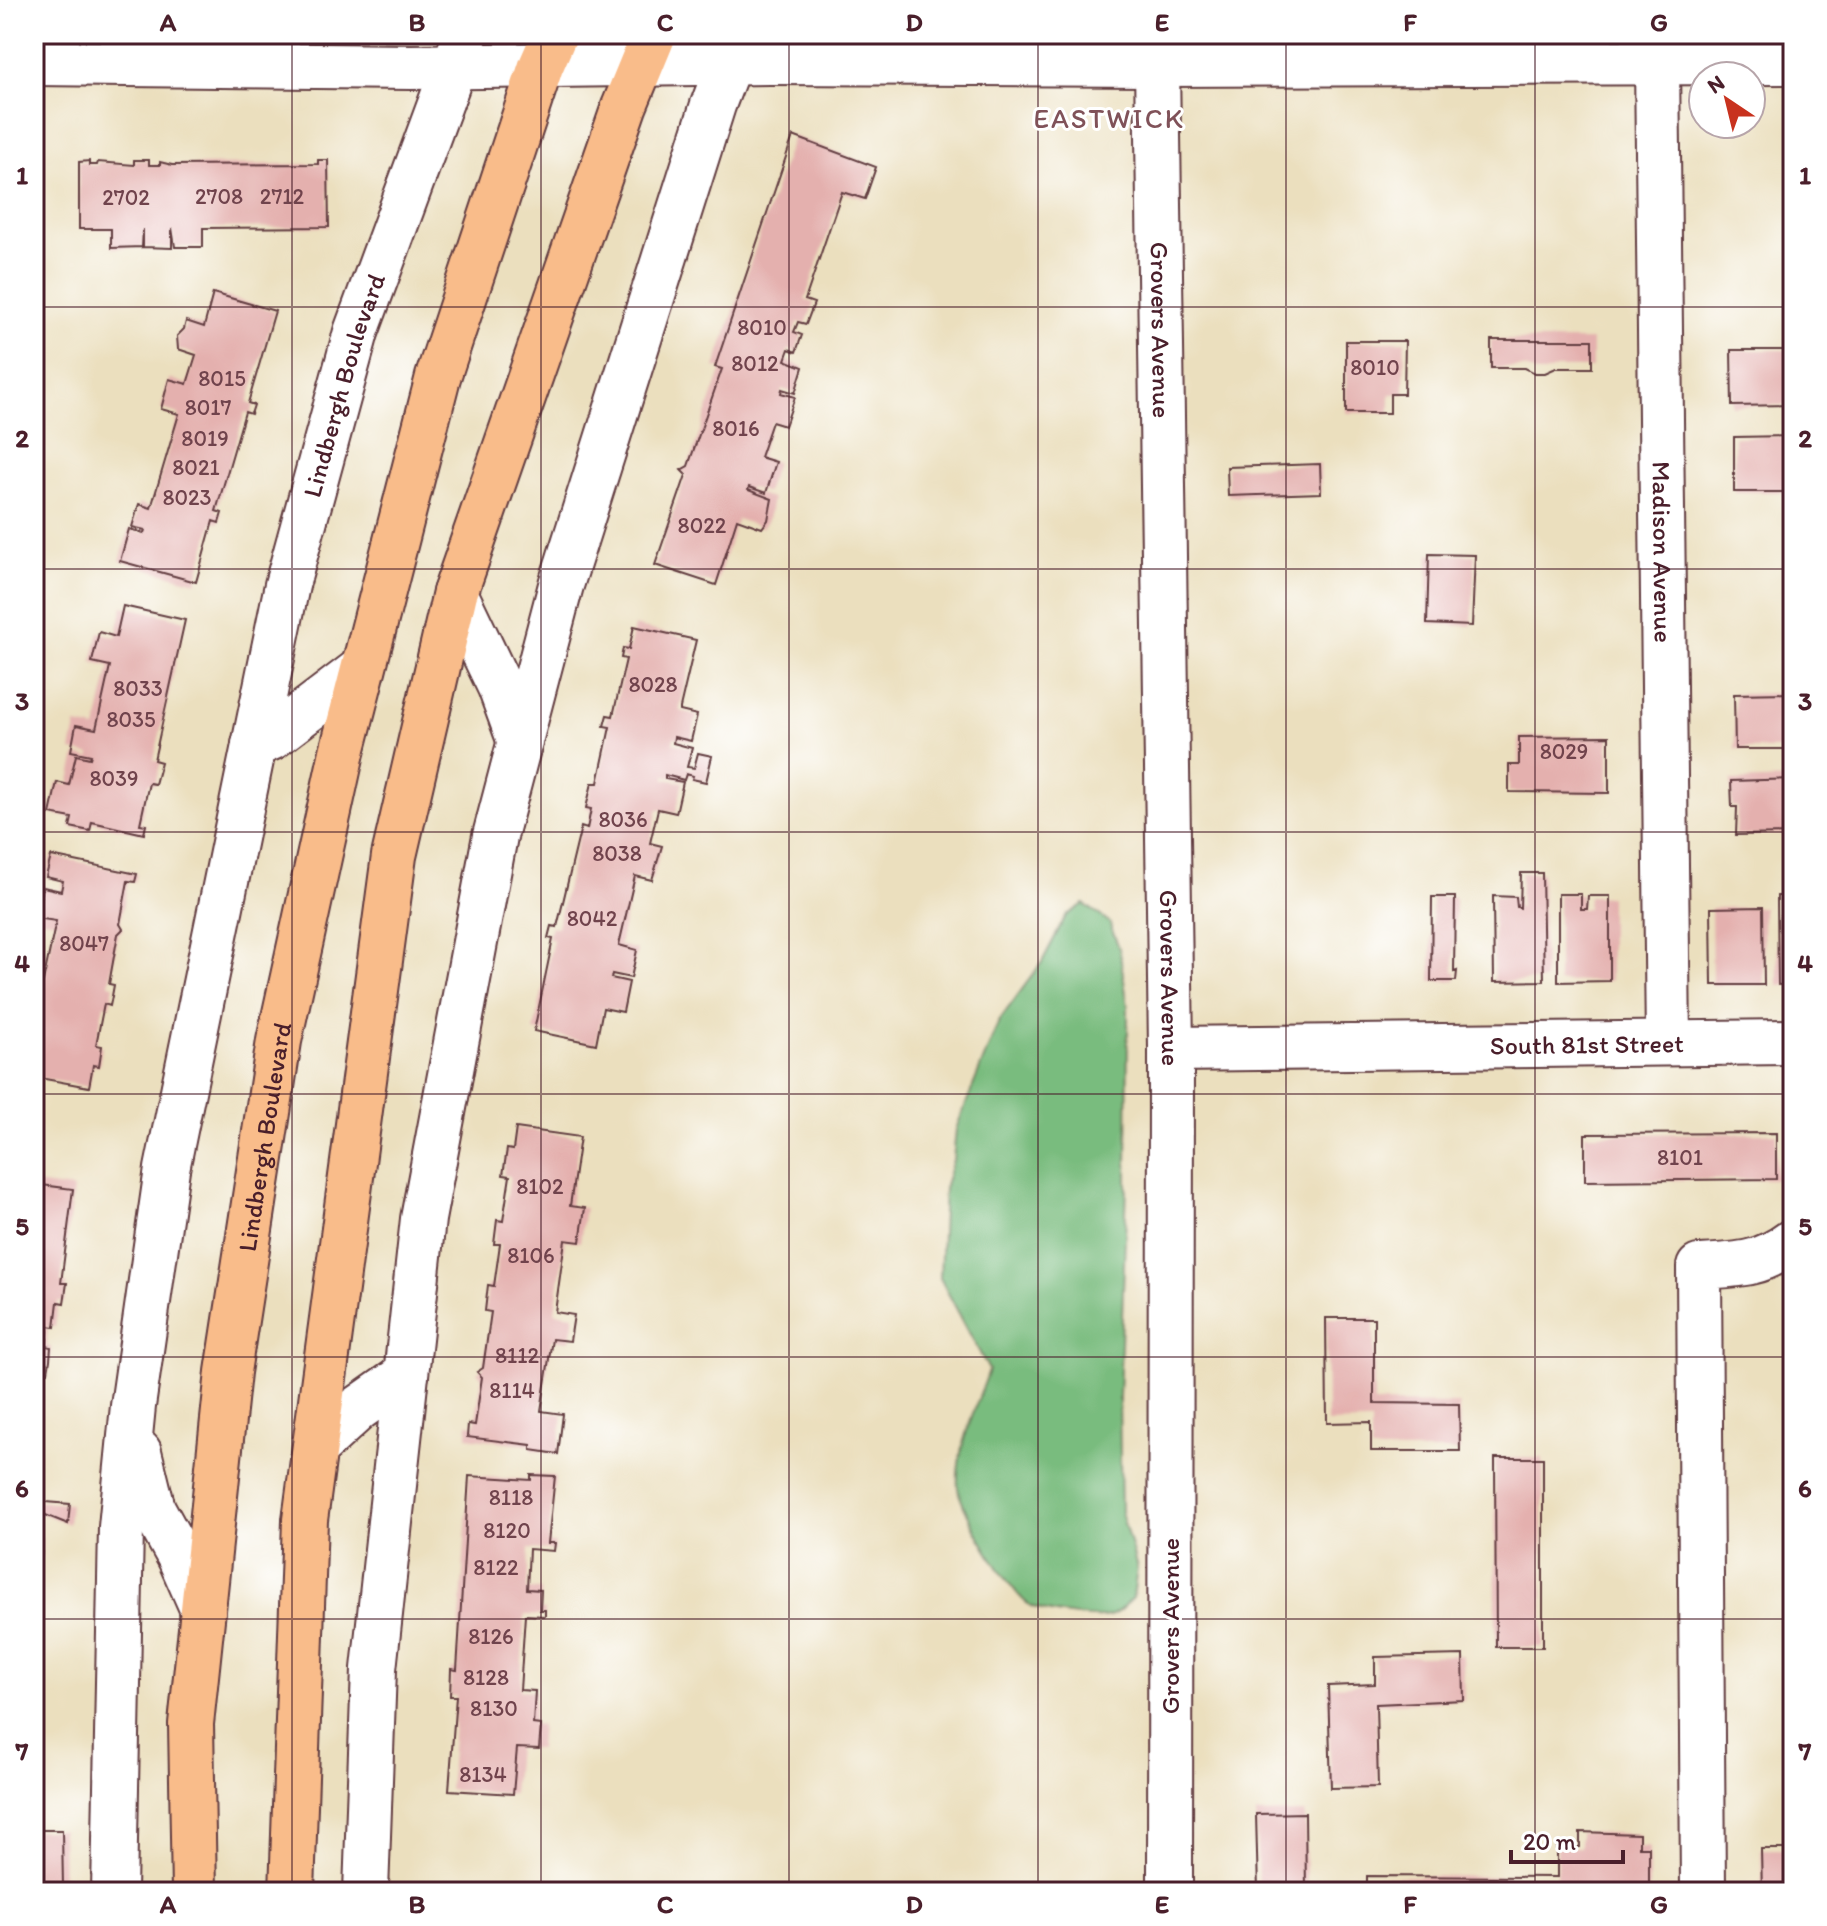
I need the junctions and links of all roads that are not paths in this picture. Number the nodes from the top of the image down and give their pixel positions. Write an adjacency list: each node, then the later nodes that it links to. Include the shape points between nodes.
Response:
1 (736, 48): 2 (street); 9 (street); 12 (street, via 713,105 561,585)
2 (647, 49): 5 (street); 10 (main road)
3 (1297, 49): 6 (street); 9 (street)
4 (460, 50): 5 (street); 8 (street); 13 (street, Lindbergh Boulevard, via 356,332 287,585)
5 (548, 50): 11 (main road, Lindbergh Boulevard, via 438,377)
6 (1657, 62): 7 (street); 15 (street, Madison Avenue)
7 (1793, 62)
8 (34, 63)
9 (1157, 64): 16 (street, Grovers Avenue)
10 (455, 593): 12 (street); 20 (main road, via 394,856)
11 (363, 668): 13 (street, via 271,738); 21 (main road, Lindbergh Boulevard, via 279,1041 228,1372)
12 (520, 742): 18 (street, via 495,836 423,1219)
13 (254, 745): 19 (street, Lindbergh Boulevard, via 167,1169)
14 (1793, 1042): 15 (street, South 81st Street)
15 (1668, 1043): 16 (street, South 81st Street)
16 (1171, 1049): 26 (street, Grovers Avenue)
17 (1793, 1241): 27 (street, via 1750,1264 1699,1267)
18 (406, 1375): 20 (street); 25 (street, via 374,1669)
19 (133, 1406): 21 (street, Lindbergh Boulevard, via 153,1509); 22 (street, Lindbergh Boulevard, via 121,1527)
20 (315, 1448): 24 (main road, via 305,1520)
21 (203, 1610): 23 (main road, Lindbergh Boulevard, via 191,1724)
22 (114, 1892)
23 (194, 1892)
24 (292, 1892)
25 (366, 1892)
26 (1170, 1892)
27 (1703, 1892)

